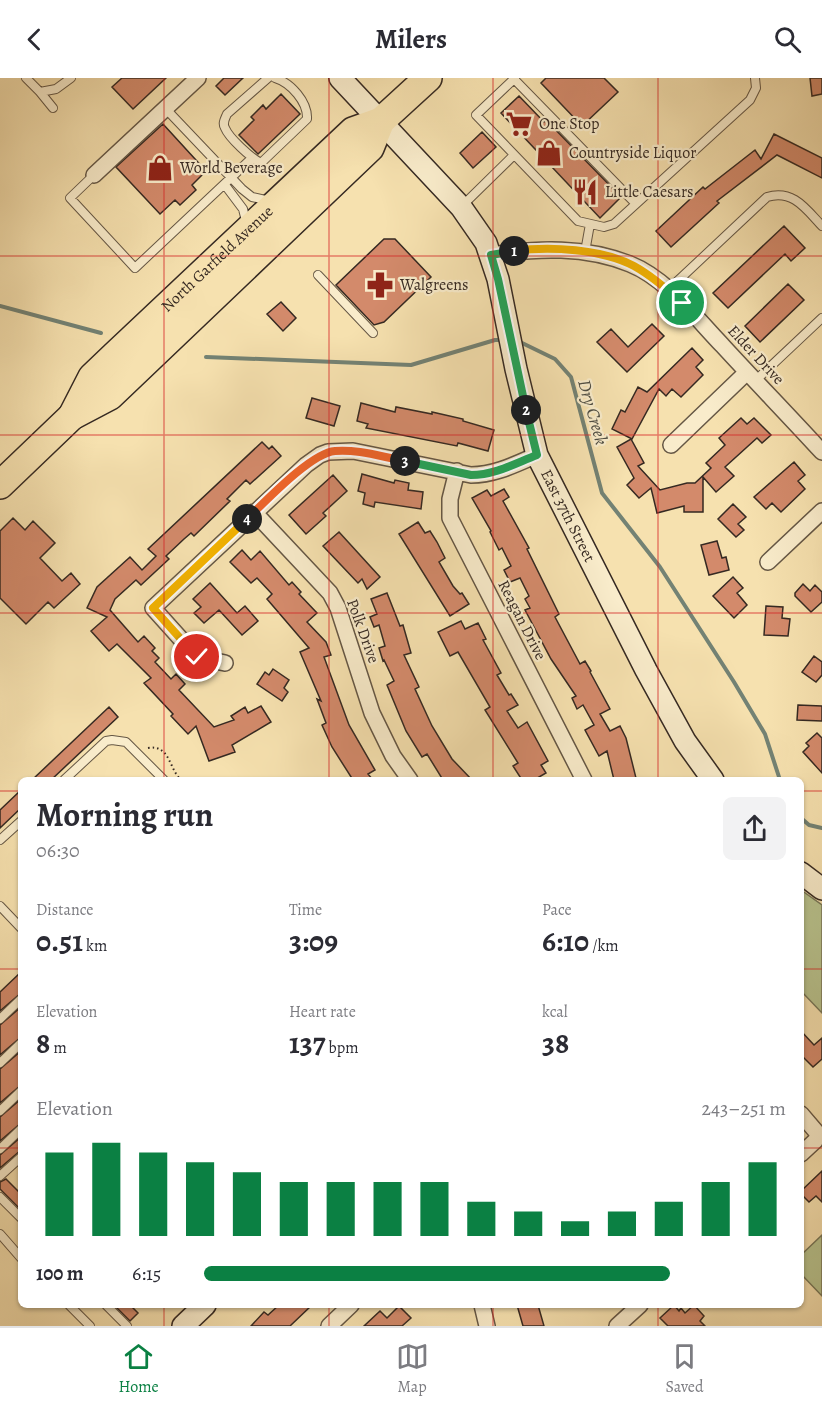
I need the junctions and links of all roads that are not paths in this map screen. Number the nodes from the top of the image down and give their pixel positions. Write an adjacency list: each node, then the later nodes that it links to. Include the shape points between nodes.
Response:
1 (26, 78): 10 (lane)
2 (71, 78): 10 (lane, via 56,89)
3 (198, 78): 12 (street)
4 (267, 78): 15 (lane, via 224,121 225,130)
5 (275, 78): 15 (lane, via 283,80 303,102 307,119 261,164)
6 (340, 78): 13 (main road, East 37th Street)
7 (428, 78): 13 (highway, North Garfield Avenue)
8 (514, 78): 14 (lane, via 476,115); 20 (lane)
9 (755, 78): 20 (lane, via 756,88 750,100)
10 (40, 92): 11 (lane)
11 (53, 108)
12 (165, 108): 16 (street); 17 (lane)
13 (381, 121): 19 (highway, North Garfield Avenue, via 353,131); 21 (main road, East 37th Street); 32 (highway, North Garfield Avenue, via 370,148 303,213 110,396)
14 (514, 155): 21 (lane); 22 (lane, via 578,221)
15 (252, 158): 17 (lane)
16 (94, 175): 18 (lane, via 70,198 135,268)
17 (232, 178): 18 (lane); 19 (lane, via 252,197)
18 (225, 185): 24 (lane, via 243,209)
19 (278, 202): 24 (highway, North Garfield Avenue)
20 (635, 203): 22 (lane, via 614,224)
21 (461, 207): 26 (main road, East 37th Street)
22 (590, 224): 25 (lane)
23 (822, 226): 28 (lane, via 798,200 788,195 767,197)
24 (247, 231): 32 (highway, North Garfield Avenue, via 92,377)
25 (585, 252): 26 (street, Elder Drive, via 529,249); 28 (street, Elder Drive, via 632,265)
26 (491, 255): 35 (main road, East 37th Street)
27 (318, 276): 30 (lane)
28 (668, 290): 31 (street, Elder Drive)
29 (822, 318): 31 (lane)
30 (373, 333)
31 (751, 376): 33 (street); 34 (street, Elder Drive)
32 (72, 416): 37 (highway, North Garfield Avenue)
33 (671, 445)
34 (822, 452)
35 (537, 455): 36 (street, via 492,473 471,475); 46 (main road, East 37th Street, via 646,670 685,741)
36 (457, 471): 39 (street, via 353,451 328,452 306,465); 45 (street, Reagan Drive, via 450,518)
37 (0, 485)
38 (822, 511): 40 (street)
39 (254, 512): 41 (street, via 153,608 197,657); 44 (street, Polk Drive, via 330,593 372,713)
40 (768, 562)
41 (225, 663)
42 (67, 777): 43 (lane, via 106,741 112,740 126,742)
43 (161, 777)
44 (408, 777)
45 (582, 777)
46 (711, 777)
47 (18, 824): 48 (lane)
48 (0, 840)
49 (804, 875): 50 (main road)
50 (822, 889)
51 (0, 906): 52 (lane)
52 (18, 925)
53 (18, 1002): 54 (lane)
54 (0, 1019)
55 (18, 1046): 56 (lane)
56 (0, 1063)
57 (18, 1093): 58 (lane)
58 (0, 1111)
59 (804, 1117): 62 (street, via 819,1135)
60 (18, 1132): 61 (lane)
61 (0, 1149)
62 (804, 1151)
63 (18, 1160): 64 (lane)
64 (0, 1176)
65 (0, 1197): 66 (lane)
66 (18, 1215)
67 (0, 1234): 68 (lane)
68 (18, 1255)
69 (72, 1308): 75 (lane)
70 (109, 1308): 76 (lane)
71 (202, 1308): 77 (main road)
72 (348, 1308): 78 (street)
73 (483, 1308): 79 (street)
74 (637, 1308): 80 (street)
75 (90, 1326)
76 (126, 1326)
77 (183, 1326)
78 (329, 1326)
79 (487, 1326)
80 (617, 1326)

